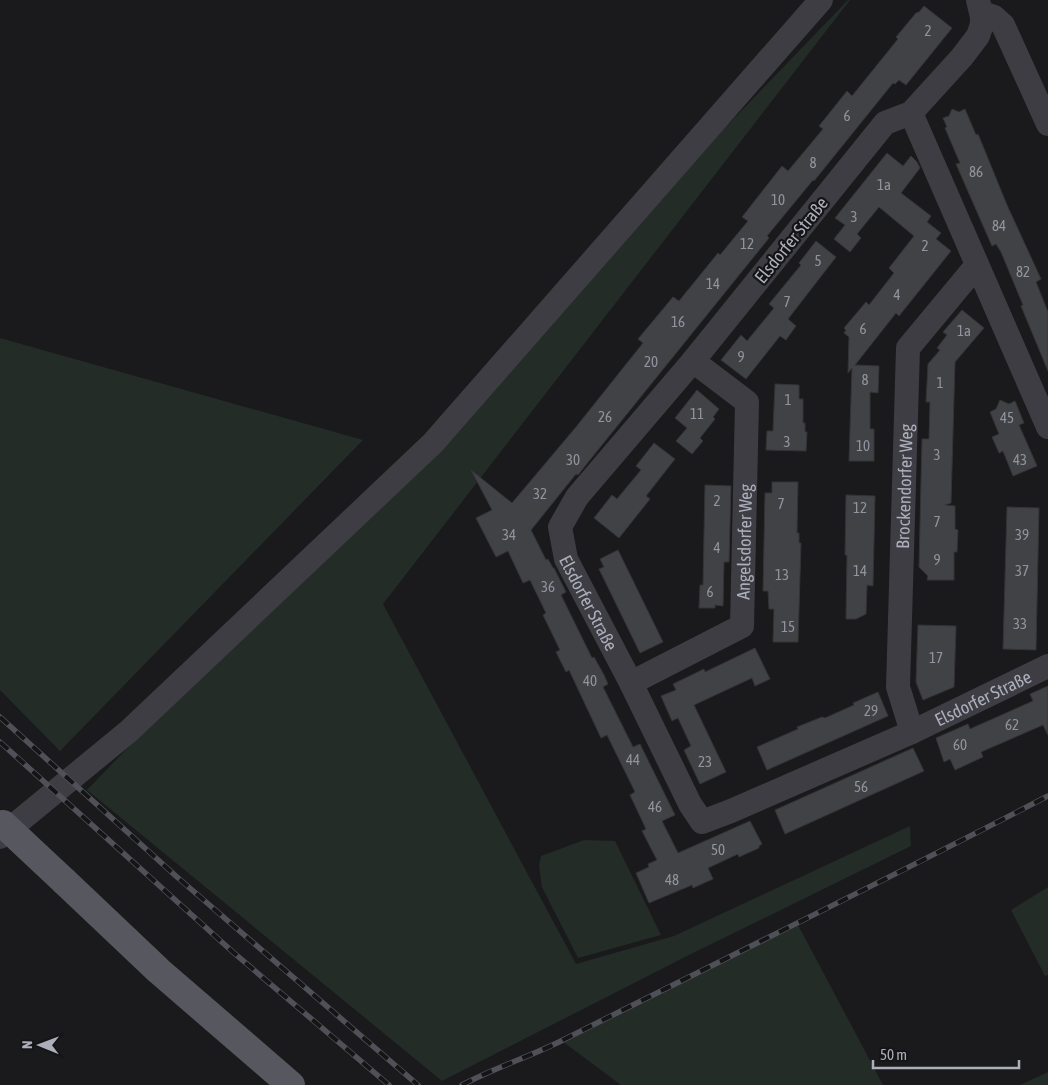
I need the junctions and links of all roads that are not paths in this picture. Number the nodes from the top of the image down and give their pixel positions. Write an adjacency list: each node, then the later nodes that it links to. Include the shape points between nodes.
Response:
1 (821, 0): 12 (street, via 433,443 129,731)
2 (987, 4): 3 (street, Elsdorfer Straße, via 978,36); 4 (street, via 994,17 1003,24)
3 (911, 112): 5 (street); 6 (street, Elsdorfer Straße, via 885,123)
4 (1048, 124)
5 (977, 265): 7 (street); 10 (street, Brockendorfer Weg, via 908,348 898,687)
6 (693, 361): 9 (street, Elsdorfer Straße, via 577,497 560,527 566,559); 9 (street, Angelsdorfer Weg, via 747,402 742,626)
7 (1048, 427)
8 (1048, 666): 10 (street, Elsdorfer Straße)
9 (631, 683): 10 (street, Elsdorfer Straße, via 702,822)
10 (912, 732)
11 (0, 820): 13 (main road, bridge, via 159,971)
12 (0, 837)
13 (291, 1085)

